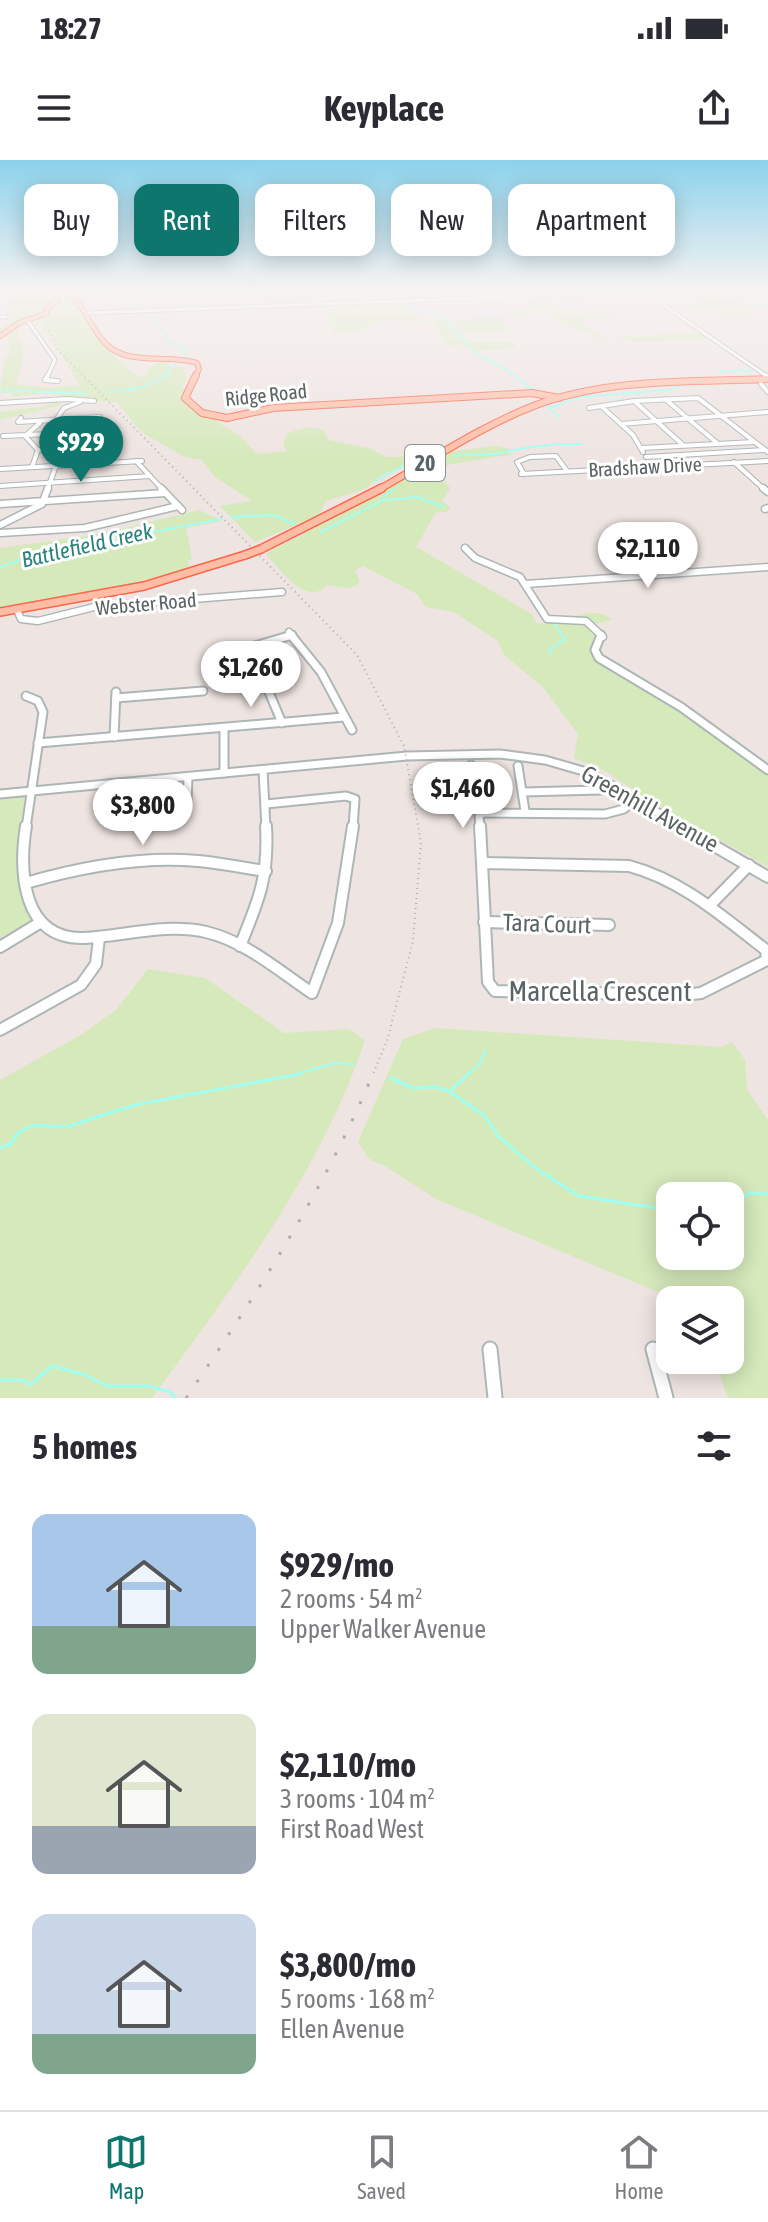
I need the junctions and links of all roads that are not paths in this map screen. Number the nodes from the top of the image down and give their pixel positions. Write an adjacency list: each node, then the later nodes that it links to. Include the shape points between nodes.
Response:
1 (45, 347): 5 (street, via 55,360 45,380)
2 (111, 347): 8 (main road, Ridge Road, via 116,352 197,363 186,399 219,417 273,408 532,393)
3 (723, 347): 4 (street)
4 (768, 378): 8 (main road, 20, via 622,387)
5 (58, 381)
6 (761, 384): 7 (street)
7 (768, 392)
8 (559, 398): 59 (main road, 20, bridge, via 508,417 261,549 144,586)
9 (665, 399): 11 (street); 18 (street, via 698,398); 22 (street)
10 (94, 401): 12 (street)
11 (634, 401): 14 (street); 24 (street)
12 (81, 402): 13 (street); 21 (street, via 64,408)
13 (0, 403)
14 (601, 406): 16 (street); 25 (street)
15 (755, 407): 17 (street)
16 (589, 408)
17 (768, 411): 18 (street)
18 (722, 416): 22 (street); 29 (street)
19 (100, 417): 21 (street)
20 (21, 418): 23 (street, via 18,422)
21 (56, 420): 23 (street)
22 (690, 420): 24 (street); 30 (street)
23 (44, 421): 28 (street)
24 (656, 422): 25 (street); 31 (street)
25 (621, 424): 33 (street)
26 (97, 432): 28 (street)
27 (3, 436): 28 (street)
28 (25, 436): 34 (street)
29 (755, 442): 30 (street); 35 (street)
30 (717, 443): 31 (street)
31 (683, 445): 33 (street)
32 (111, 446): 34 (street)
33 (642, 448): 36 (street)
34 (38, 450): 41 (street)
35 (767, 451): 36 (street)
36 (646, 457): 40 (street)
37 (768, 461): 38 (street, Bradshaw Drive)
38 (734, 462): 40 (street, Bradshaw Drive); 47 (street)
39 (56, 466): 41 (street); 44 (street, via 139,461); 45 (street)
40 (654, 466): 43 (street, Bradshaw Drive)
41 (32, 467): 42 (street)
42 (0, 469)
43 (567, 471): 43 (street, Bradshaw Drive, via 554,456 517,464 523,474)
44 (150, 476): 45 (street); 48 (street)
45 (50, 483): 46 (street); 50 (street)
46 (0, 486)
47 (768, 492)
48 (165, 493): 49 (street); 54 (street, via 180,508 85,528)
49 (89, 498): 50 (street); 52 (street)
50 (44, 501): 51 (street); 53 (street)
51 (0, 504)
52 (87, 508)
53 (0, 525)
54 (0, 533)
55 (465, 548): 57 (street)
56 (768, 567): 57 (street)
57 (526, 584): 72 (street, via 547,619 580,618 598,629 603,637 595,650 599,658 688,712)
58 (282, 592): 59 (street, Webster Road, via 94,607 32,621 21,619)
59 (17, 610): 60 (main road, 20)
60 (0, 612)
61 (203, 691): 67 (street, via 116,695)
62 (26, 696): 68 (street, via 38,701 43,712)
63 (344, 717): 64 (street); 64 (street, via 321,672 291,634 241,650); 66 (street)
64 (282, 723): 65 (street)
65 (224, 728): 67 (street); 73 (street)
66 (352, 730)
67 (114, 737): 68 (street)
68 (38, 743): 79 (street)
69 (471, 765): 76 (street)
70 (518, 766): 80 (street)
71 (263, 770): 73 (street, Greenhill Avenue); 82 (street, Greenhill Avenue, via 469,752 516,754 590,773); 84 (street)
72 (768, 770)
73 (224, 773): 74 (street, Greenhill Avenue)
74 (188, 777): 77 (street, Greenhill Avenue); 83 (street)
75 (436, 777): 76 (street)
76 (471, 777): 87 (street, via 473,802)
77 (111, 784): 79 (street, Greenhill Avenue); 86 (street)
78 (601, 790): 80 (street)
79 (32, 792): 81 (street, Greenhill Avenue); 92 (street, via 22,849)
80 (523, 792): 85 (street)
81 (0, 794)
82 (635, 799): 85 (street, via 624,809 605,814); 89 (street, Greenhill Avenue)
83 (187, 804)
84 (266, 804): 90 (street); 98 (street, via 355,799 350,870 312,993)
85 (525, 811): 87 (street)
86 (107, 813)
87 (482, 813): 88 (street)
88 (481, 863): 93 (street, Marcella Crescent, via 635,867); 95 (street)
89 (749, 865): 91 (street, Greenhill Avenue); 93 (street)
90 (266, 871): 92 (street, via 170,860 74,871); 98 (street)
91 (768, 877)
92 (26, 883): 94 (street, via 31,910)
93 (709, 906): 95 (street, Marcella Crescent, via 766,950 767,960 701,993 685,995 495,991)
94 (41, 922): 97 (street, via 69,936); 99 (street)
95 (484, 922): 96 (street, Tara Court)
96 (609, 925)
97 (99, 938): 98 (street, via 187,928); 100 (street, via 96,964 81,985)
98 (240, 946)
99 (0, 947)
100 (0, 1030)
101 (490, 1349): 103 (street)
102 (653, 1349): 104 (street)
103 (495, 1398)
104 (666, 1398)

